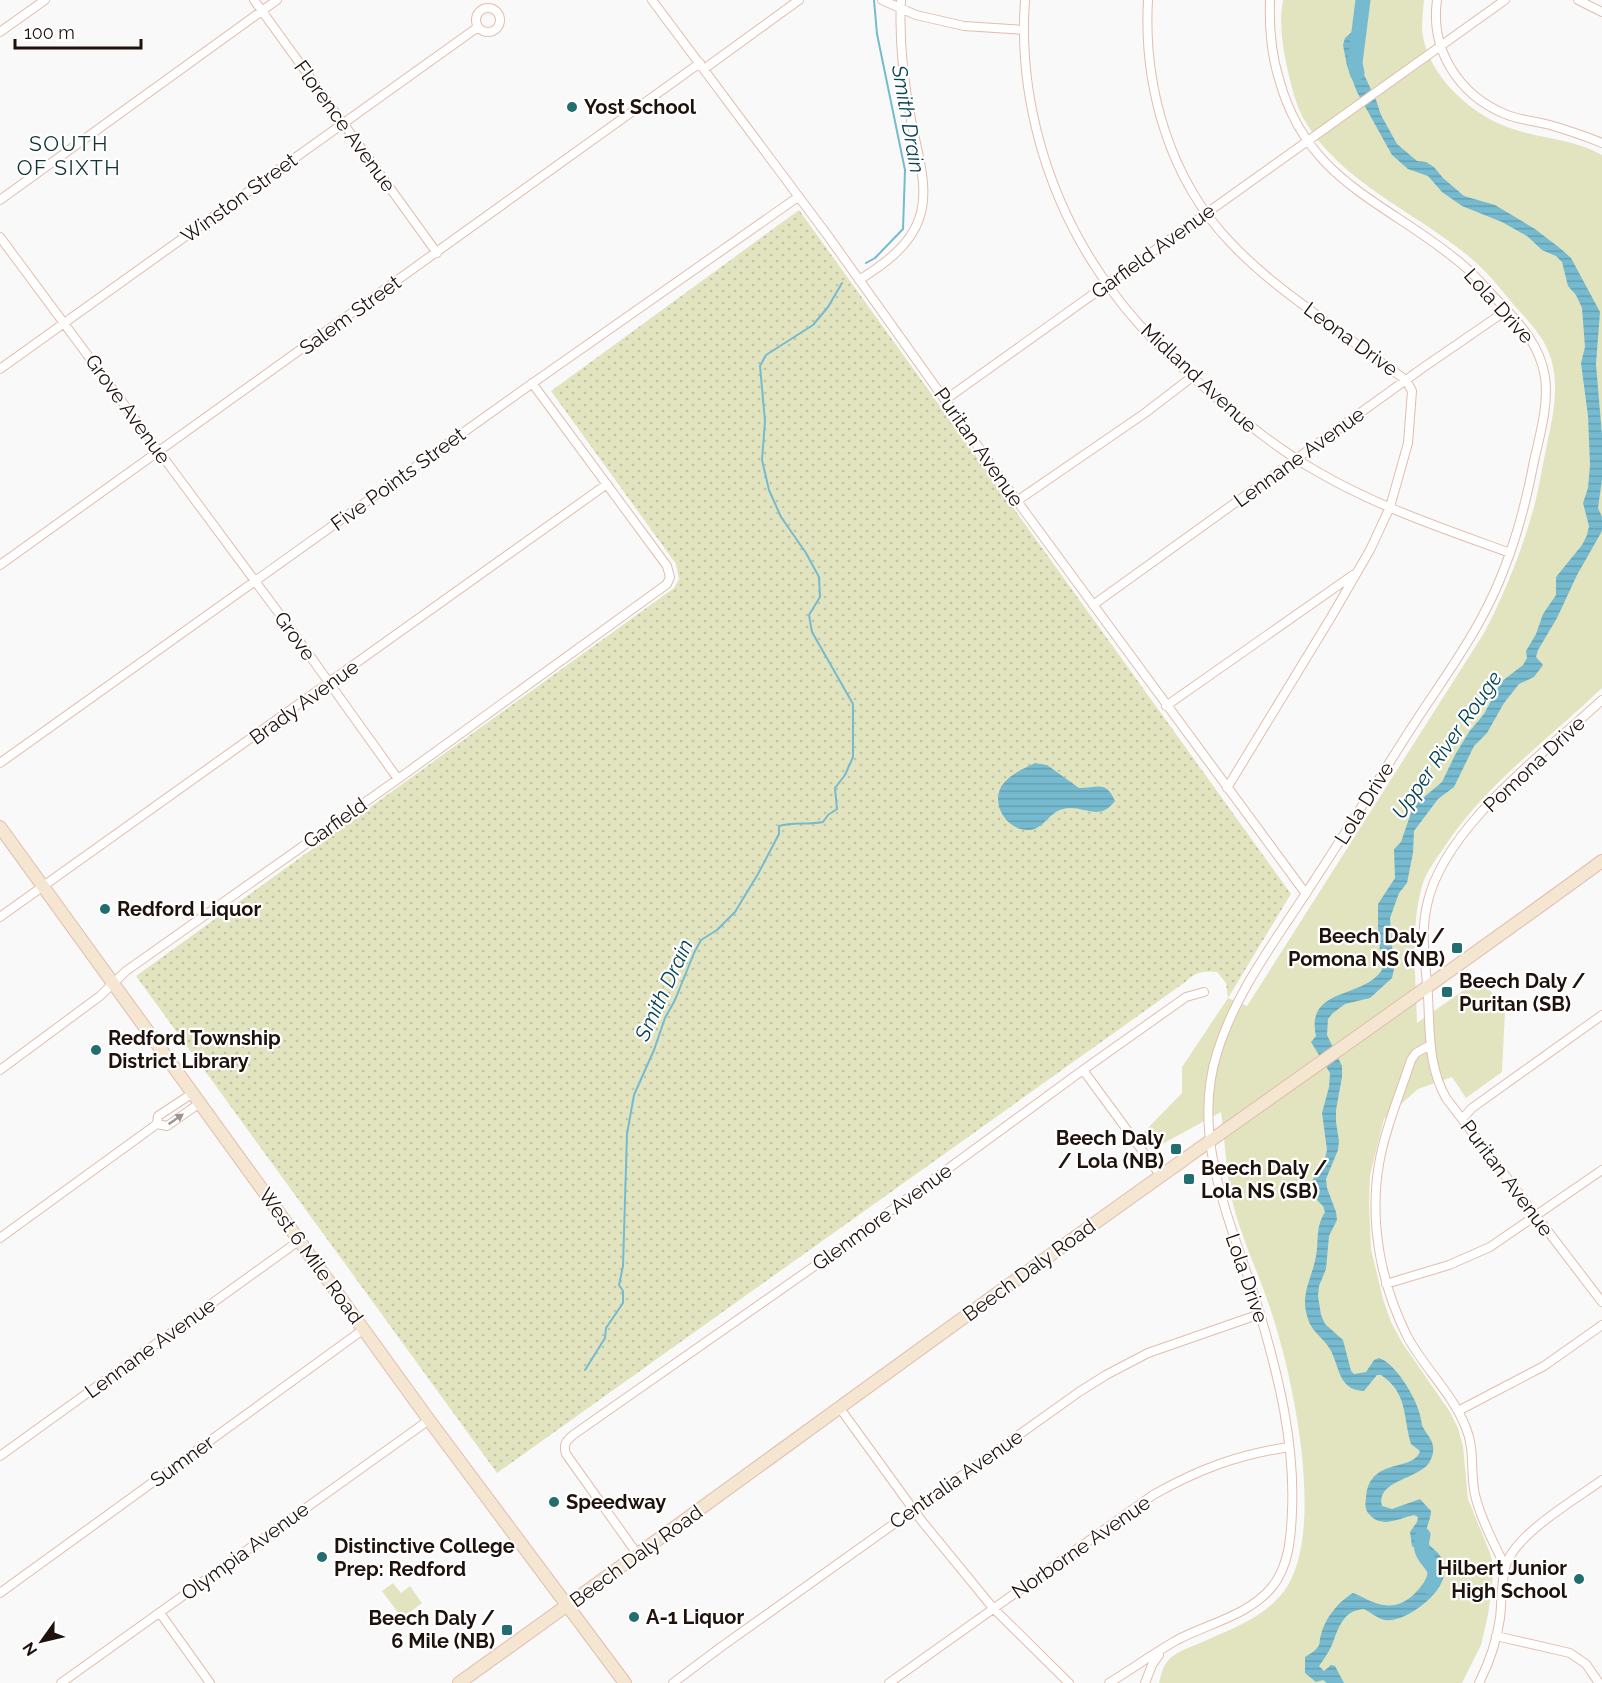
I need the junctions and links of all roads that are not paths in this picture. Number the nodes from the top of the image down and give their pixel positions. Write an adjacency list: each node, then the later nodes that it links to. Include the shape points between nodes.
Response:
1 (45, 0): 18 (street)
2 (254, 0): 14 (street, Florence Avenue)
3 (277, 0): 14 (street)
4 (652, 0): 20 (street, Puritan Avenue)
5 (799, 0): 20 (street, Salem Street)
6 (882, 0): 13 (street)
7 (1025, 0): 17 (street, Midland Avenue)
8 (1148, 0): 26 (street, Leona Drive, via 1148,54 1161,118 1187,182)
9 (1270, 0): 22 (street, Lola Drive, via 1270,38 1276,71 1288,107)
10 (1437, 0): 19 (street)
11 (1505, 0): 19 (street)
12 (1578, 0): 15 (street)
13 (901, 4): 17 (street, via 916,15 964,26); 29 (street, via 903,69 922,181 922,208 906,241 883,264)
14 (262, 11): 21 (street, Florence Avenue); 25 (street)
15 (1602, 12)
16 (478, 27): 21 (street, Winston Street)
17 (1024, 30): 30 (street, Midland Avenue, via 1031,102 1048,170 1074,231)
18 (0, 32)
19 (1440, 46): 22 (street, Garfield Avenue); 23 (street, via 1455,75 1495,109)
20 (702, 66): 24 (street, Puritan Avenue); 28 (street, Salem Street)
21 (343, 124): 28 (street, Florence Avenue); 32 (street, Winston Street)
22 (1307, 142): 26 (street, Garfield Avenue); 31 (street, Lola Drive, via 1352,186 1462,264)
23 (1602, 143)
24 (798, 197): 29 (street, Puritan Avenue); 36 (street, Five Points Street)
25 (0, 200)
26 (1207, 213): 30 (street, Garfield Avenue); 35 (street, Leona Drive, via 1229,241 1273,282)
27 (0, 237): 32 (street, Grove Avenue)
28 (437, 253): 38 (street, Salem Street)
29 (859, 280): 37 (street, Puritan Avenue)
30 (1107, 284): 34 (street, Midland Avenue, via 1147,333); 37 (street, Garfield Avenue)
31 (1507, 310): 35 (street, Lennane Avenue); 43 (street, Lola Drive, via 1535,346 1546,389 1528,491)
32 (64, 323): 33 (street, Winston Street); 38 (street, Grove Avenue)
33 (0, 369)
34 (1192, 377): 39 (street, Midland Avenue, via 1252,429); 41 (street)
35 (1406, 380): 39 (street, Lennane Avenue); 42 (street, Leona Drive, via 1412,392 1408,443)
36 (532, 383): 40 (street); 46 (street, Five Points Street)
37 (945, 400): 41 (street, Puritan Avenue)
38 (159, 451): 44 (street, Salem Street); 46 (street, Grove Avenue)
39 (1296, 459): 42 (street, Midland Avenue); 47 (street, Lennane Avenue)
40 (607, 484): 48 (street, Brady Avenue); 52 (street, Garfield, via 667,566 667,584)
41 (1017, 501): 47 (street, Puritan Avenue)
42 (1390, 507): 43 (street, Midland Avenue); 45 (street, Leona Drive)
43 (1510, 553): 57 (street, Lola Drive, via 1477,627)
44 (0, 565)
45 (1354, 574): 50 (street); 53 (street, Leona Drive)
46 (255, 582): 48 (street, Grove); 51 (street, Five Points Street)
47 (1093, 605): 50 (street, Puritan Avenue)
48 (330, 683): 52 (street, Grove); 56 (street, Brady Avenue)
49 (1602, 700): 60 (street, Pomona Drive, via 1512,780 1443,866 1426,908)
50 (1166, 706): 53 (street, Puritan Avenue)
51 (0, 763)
52 (398, 778): 59 (street, Garfield)
53 (1227, 789): 57 (street, Puritan Avenue)
54 (0, 827): 56 (main road, West 6 Mile Road)
55 (1602, 861): 60 (main road, Beech Daly Road)
56 (43, 887): 58 (street, Brady Avenue); 59 (main road, West 6 Mile Road)
57 (1306, 894): 68 (street, Lola Drive, via 1254,973 1224,1034 1208,1099)
58 (0, 917)
59 (113, 983): 64 (street, Garfield); 66 (main road, West 6 Mile Road)
60 (1427, 989): 63 (street, Pomona Drive); 68 (main road, Beech Daly Road)
61 (1204, 992): 65 (street, Glenmore Avenue, via 1186,997)
62 (1602, 1015): 67 (street)
63 (1430, 1045): 67 (street, Puritan Avenue, via 1438,1084); 74 (street, via 1411,1060 1379,1162 1376,1226)
64 (0, 1070)
65 (1083, 1070): 70 (street); 86 (street, Glenmore Avenue, via 566,1442 564,1448 570,1462)
66 (196, 1098): 72 (street, via 158,1116 157,1124); 73 (main road, West 6 Mile Road)
67 (1462, 1119): 71 (street, Puritan Avenue)
68 (1210, 1141): 70 (main road, Beech Daly Road); 76 (street, Lola Drive, via 1224,1210)
69 (1602, 1170): 71 (street)
70 (1161, 1176): 79 (main road, Beech Daly Road)
71 (1537, 1217): 74 (street, via 1479,1253); 75 (street, Puritan Avenue)
72 (0, 1238)
73 (300, 1240): 78 (main road, West 6 Mile Road); 83 (street, Lennane Avenue)
74 (1386, 1284): 80 (street, via 1408,1337)
75 (1602, 1302)
76 (1260, 1314): 82 (street, Lola Drive); 85 (street, Centralia Avenue, via 1148,1353 1106,1375)
77 (1602, 1325): 80 (street, via 1544,1366)
78 (364, 1329): 81 (main road, West 6 Mile Road); 88 (street, Sumner)
79 (839, 1407): 85 (street); 86 (main road, Beech Daly Road)
80 (1458, 1411): 87 (street, via 1471,1443 1475,1495)
81 (429, 1420): 89 (main road, West 6 Mile Road); 91 (street, Olympia Avenue)
82 (1289, 1447): 90 (street, Norborne Avenue, via 1229,1459 1175,1483); 93 (street, Lola Drive, via 1293,1488 1291,1533 1277,1581 1246,1609)
83 (0, 1456)
84 (1602, 1480): 87 (street, via 1529,1533)
85 (914, 1509): 90 (street); 98 (street, Centralia Avenue)
86 (638, 1555): 89 (main road, Beech Daly Road)
87 (1505, 1566): 92 (street)
88 (0, 1593)
89 (567, 1606): 96 (main road, Beech Daly Road); 97 (main road, West 6 Mile Road)
90 (993, 1608): 99 (street, Norborne Avenue); 100 (street)
91 (159, 1613): 94 (street, Olympia Avenue); 95 (street)
92 (1496, 1636): 103 (street); 104 (street, via 1570,1653 1586,1664)
93 (1168, 1646): 101 (street, Lola Drive); 102 (street, Lola Drive, via 1154,1659)
94 (61, 1683)
95 (210, 1683)
96 (459, 1683)
97 (625, 1683)
98 (673, 1683)
99 (889, 1683)
100 (1069, 1683)
101 (1109, 1683)
102 (1145, 1683)
103 (1479, 1683)
104 (1599, 1683)

